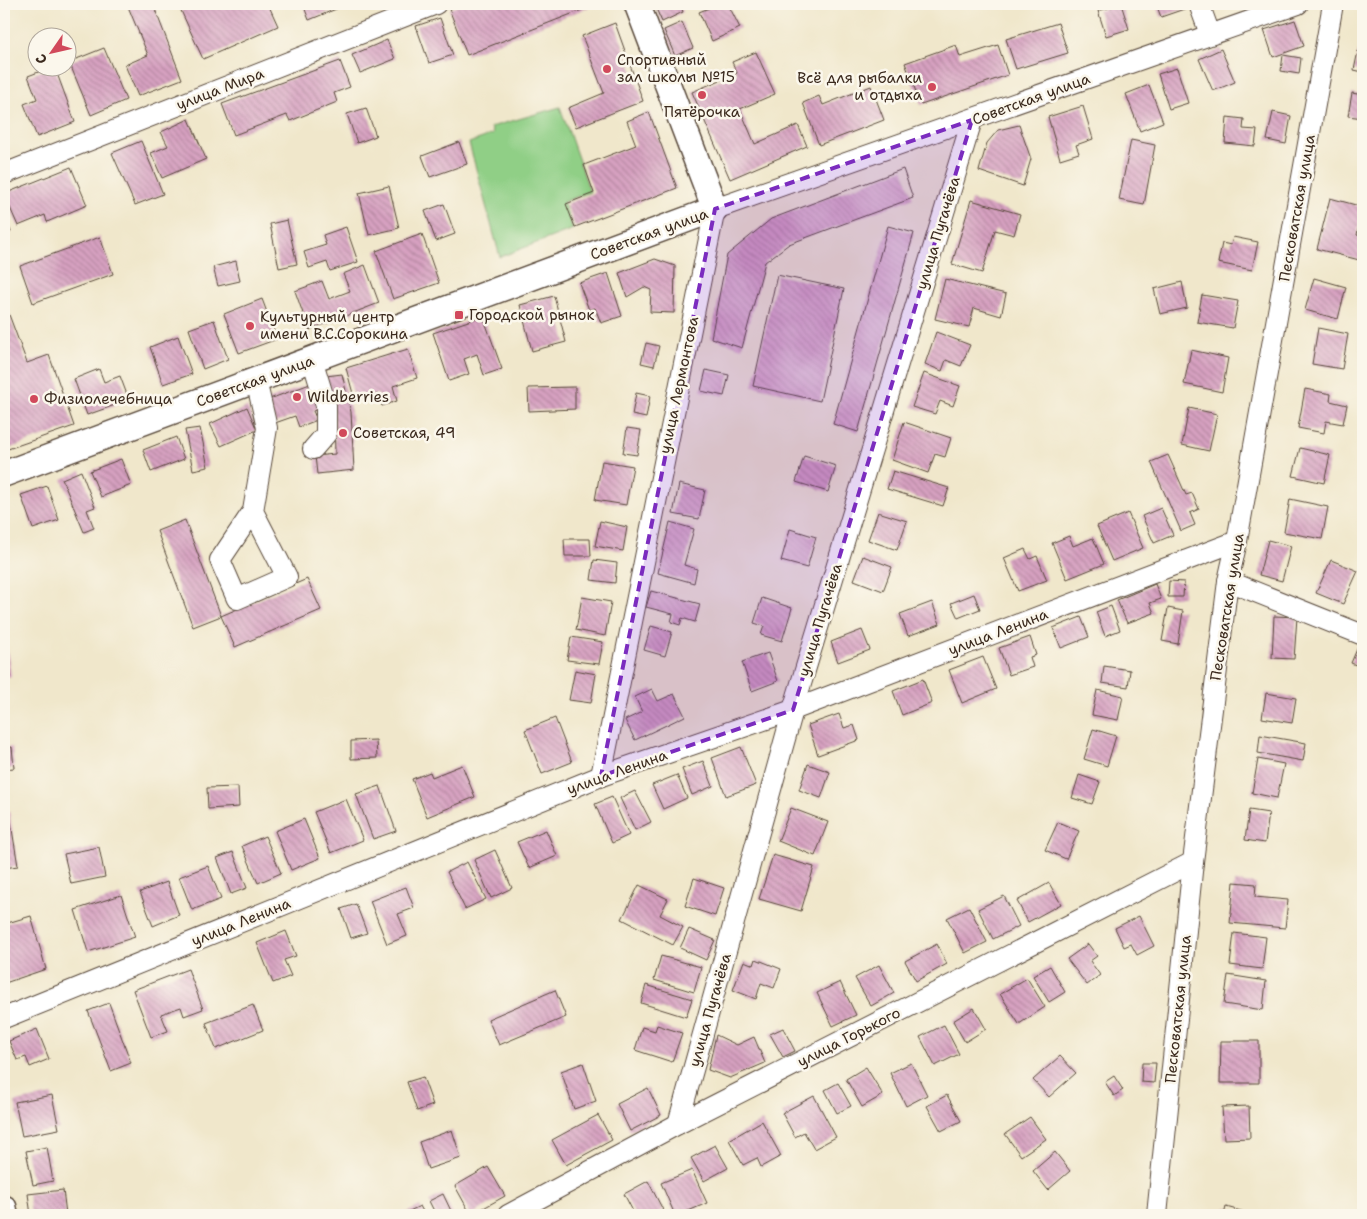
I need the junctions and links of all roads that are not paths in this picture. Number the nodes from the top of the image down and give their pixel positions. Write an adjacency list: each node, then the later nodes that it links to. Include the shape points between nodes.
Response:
1 (436, 4): 8 (street, улица Мира)
2 (637, 4): 9 (main road)
3 (1199, 4): 6 (street)
4 (1298, 4): 6 (street, Советская улица)
5 (1333, 4): 15 (street, Песковатская улица)
6 (1210, 34): 7 (street, Советская улица)
7 (972, 120): 9 (street, Советская улица); 18 (street, улица Пугачёва)
8 (4, 174)
9 (715, 209): 10 (main road, Советская улица); 19 (street, улица Лермонтова)
10 (312, 359): 11 (main road, Советская улица); 12 (street, via 326,405 326,434)
11 (256, 380): 13 (main road, Советская улица); 14 (street, via 267,428)
12 (313, 449)
13 (4, 474)
14 (253, 511)
15 (1237, 541): 16 (street, Песковатская улица); 18 (street, улица Ленина)
16 (1228, 581): 17 (street); 20 (street, Песковатская улица)
17 (1363, 635)
18 (793, 710): 19 (street, улица Ленина); 22 (street, улица Пугачёва)
19 (601, 776): 21 (street, улица Ленина)
20 (1192, 862): 22 (street, улица Горького); 26 (street, Песковатская улица)
21 (4, 1018)
22 (678, 1124): 25 (street, улица Горького)
23 (4, 1208): 24 (main road)
24 (5, 1215)
25 (508, 1215)
26 (1157, 1215)

